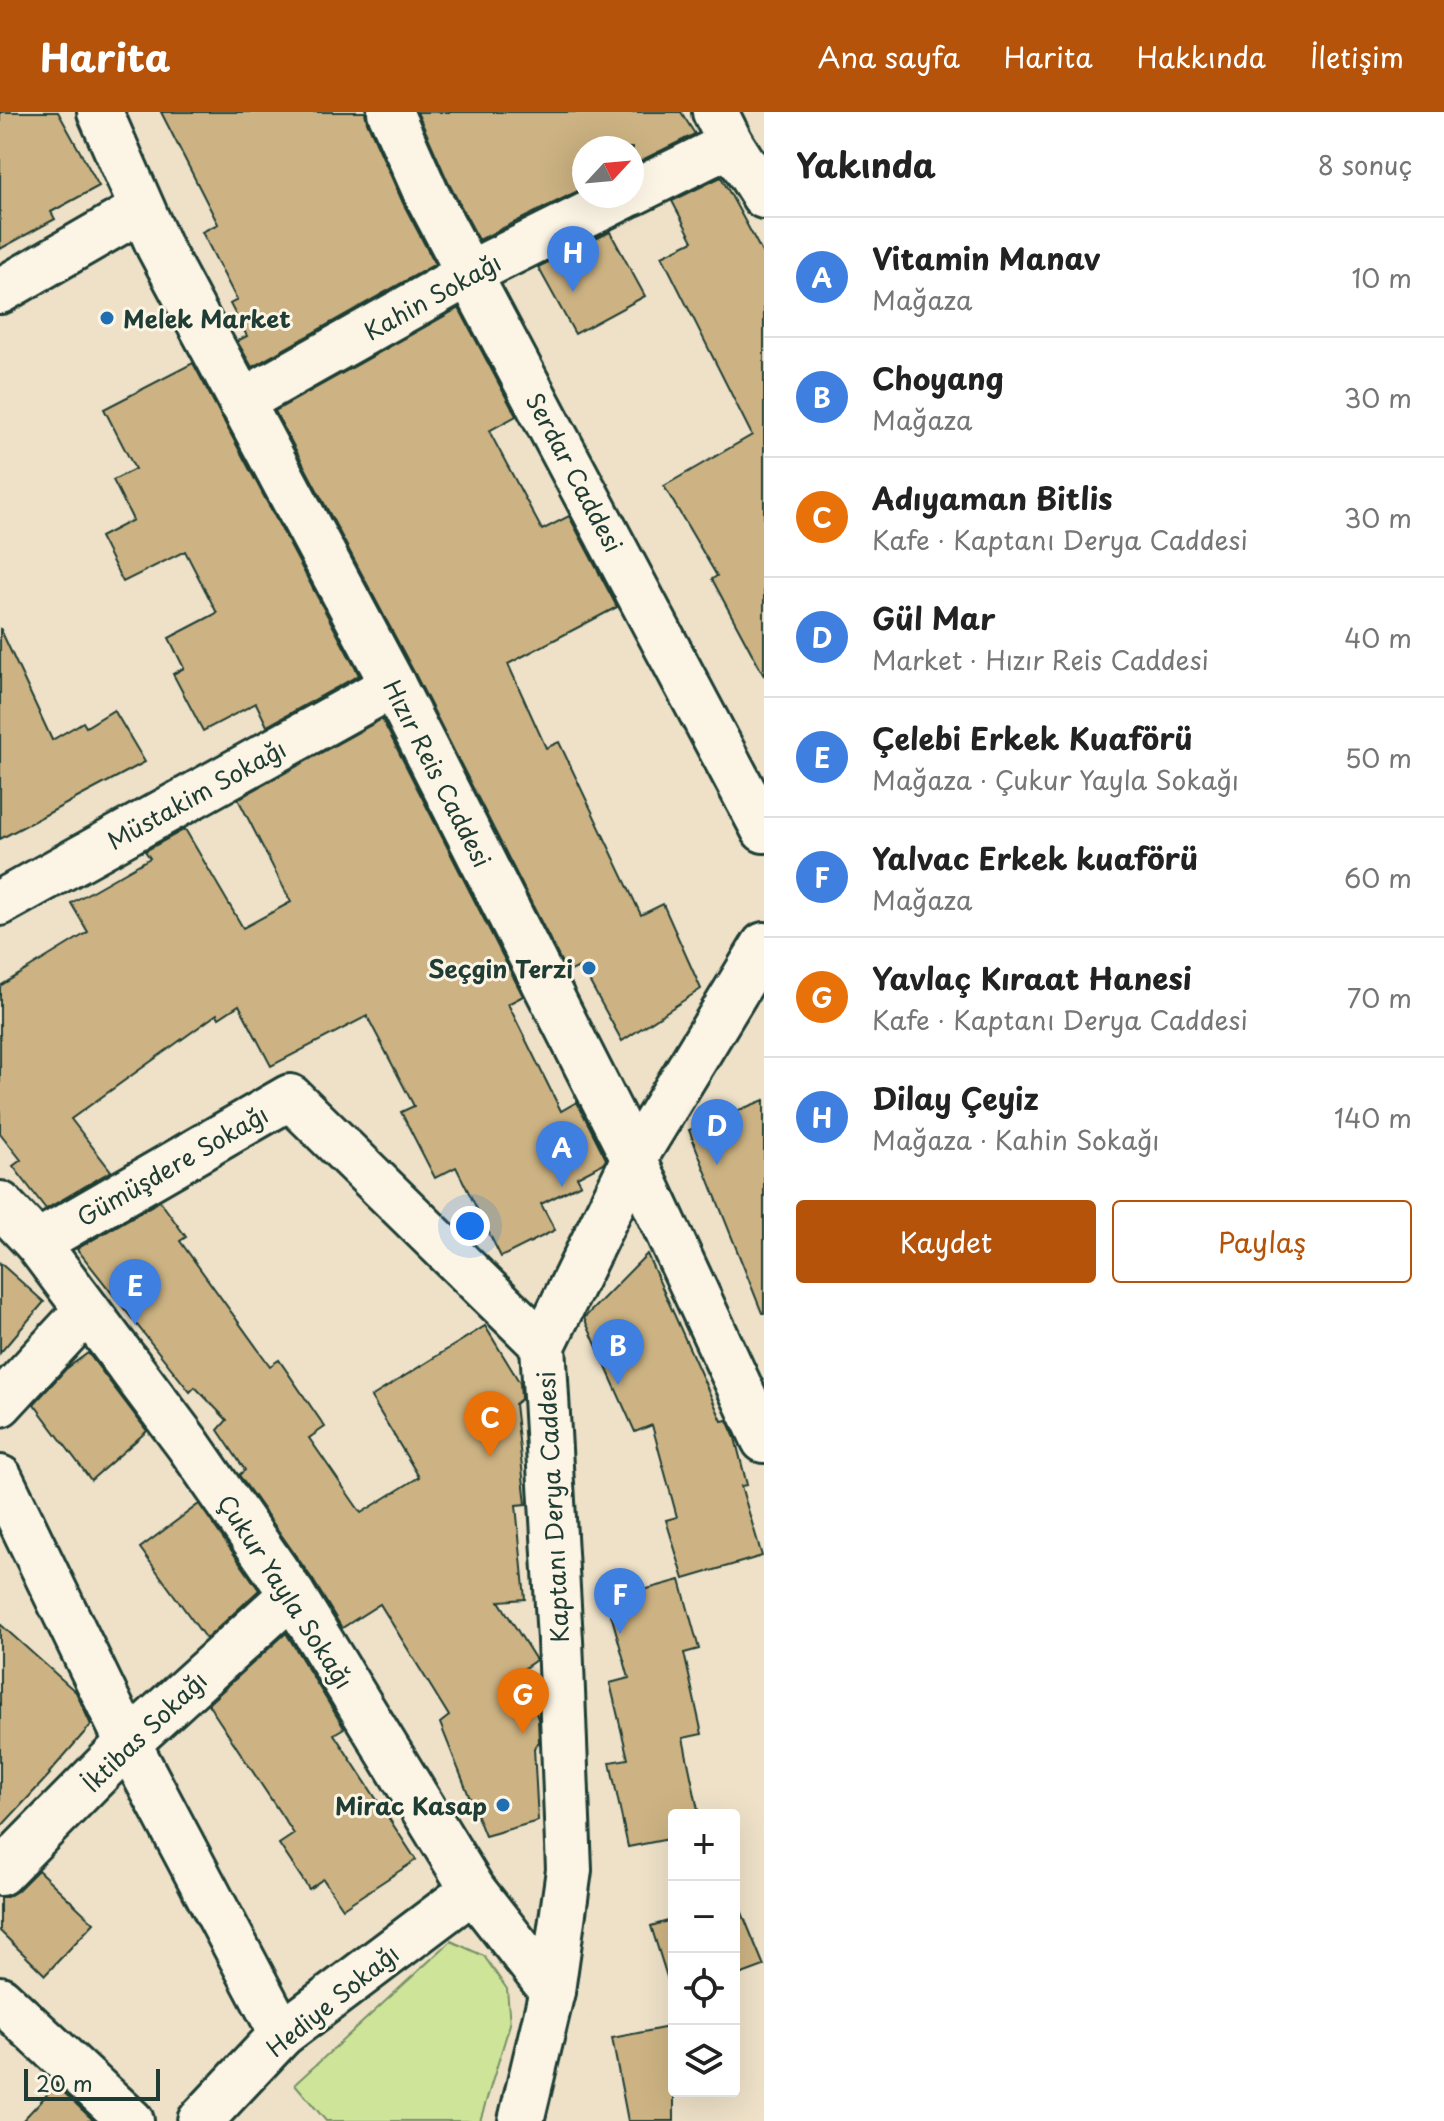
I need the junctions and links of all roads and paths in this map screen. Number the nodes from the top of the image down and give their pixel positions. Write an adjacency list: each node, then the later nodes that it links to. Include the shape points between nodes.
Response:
1 (100, 112): 7 (street, Hızır Reis Caddesi)
2 (390, 112): 8 (street, Serdar Caddesi)
3 (723, 128): 4 (street); 5 (street)
4 (644, 184)
5 (764, 196)
6 (601, 208): 8 (street, Kahin Sokağı)
7 (142, 209): 9 (street); 10 (street, Hızır Reis Caddesi)
8 (470, 273): 10 (street, Kahin Sokağı); 12 (street, Serdar Caddesi)
9 (0, 291)
10 (241, 402): 11 (street, Hızır Reis Caddesi)
11 (393, 685): 13 (street, Müstakim Sokağı); 15 (street, Hızır Reis Caddesi)
12 (764, 830)
13 (1, 900)
14 (764, 945): 15 (street, Kaptanı Derya Caddesi)
15 (634, 1159): 19 (street, Kaptanı Derya Caddesi); 21 (street, Hızır Reis Caddesi)
16 (0, 1204): 17 (street, Çukur Yayla Sokağı)
17 (37, 1243): 18 (street, Çukur Yayla Sokağı); 19 (street, Gümüşdere Sokağı, via 290,1097)
18 (87, 1310): 20 (street); 23 (street, Çukur Yayla Sokağı)
19 (543, 1345): 27 (street, Kaptanı Derya Caddesi, via 569,1870)
20 (0, 1404)
21 (764, 1440)
22 (0, 1478): 24 (street)
23 (292, 1594): 24 (street, İktibas Sokağı); 26 (street, Çukur Yayla Sokağı)
24 (128, 1743): 25 (street, İktibas Sokağı); 29 (street)
25 (0, 1873)
26 (473, 1890): 27 (street, Çukur Yayla Sokağı); 29 (street, Hediye Sokağı)
27 (552, 1991): 32 (street, Kaptanı Derya Caddesi)
28 (0, 1999): 30 (street)
29 (282, 2034): 31 (street, Hediye Sokağı)
30 (131, 2121)
31 (200, 2121)
32 (521, 2121)

